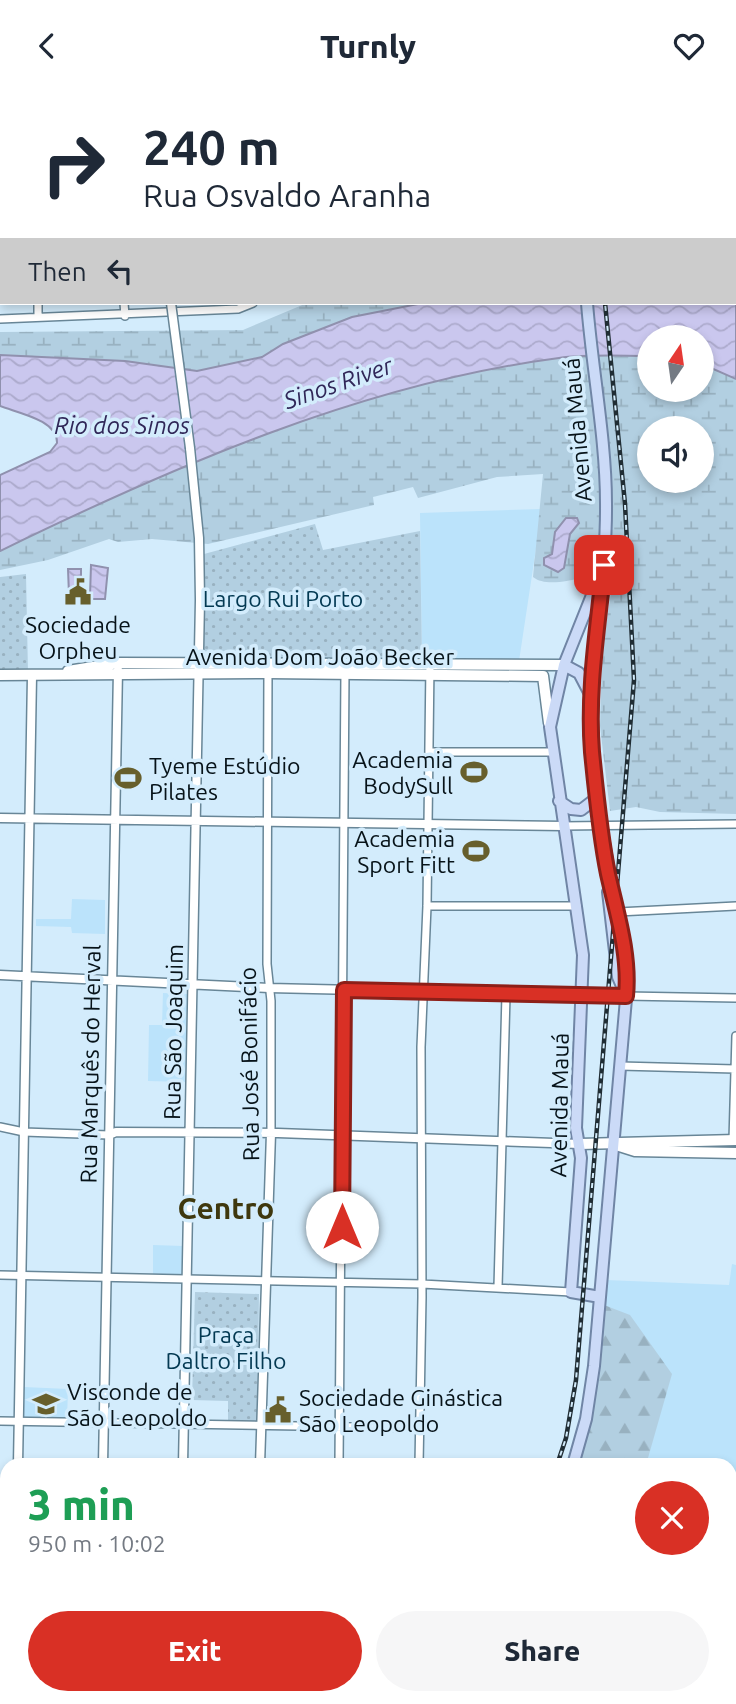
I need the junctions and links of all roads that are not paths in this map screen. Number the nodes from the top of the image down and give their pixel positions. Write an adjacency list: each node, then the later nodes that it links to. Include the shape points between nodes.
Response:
1 (38, 305): 6 (street)
2 (124, 305): 7 (street)
3 (171, 305): 14 (street, Rua São Joaquim, bridge, via 195,493)
4 (248, 305): 7 (street)
5 (587, 305): 9 (main road, Avenida Mauá, via 607,501)
6 (38, 316): 7 (street); 8 (street)
7 (125, 316)
8 (0, 319)
9 (604, 565): 12 (main road, Avenida Mauá); 21 (main road, Avenida Mauá)
10 (118, 663): 14 (main road, Avenida Dom João Becker); 17 (street, Rua Marquês do Herval); 20 (main road, Avenida Dom João Becker)
11 (430, 663): 12 (main road, Avenida Dom João Becker); 15 (main road, Avenida Dom João Becker); 18 (street)
12 (564, 665): 21 (main road, via 579,673); 22 (main road, Avenida Mauá)
13 (268, 668): 14 (main road, Avenida Dom João Becker); 15 (main road, Avenida Dom João Becker); 31 (street, Rua José Bonifácio)
14 (198, 669): 17 (main road, Avenida Dom João Becker); 30 (street, Rua São Joaquim)
15 (345, 669): 18 (main road, Avenida Dom João Becker); 32 (street)
16 (0, 675): 19 (main road, Avenida Dom João Becker)
17 (118, 675): 20 (main road, Avenida Dom João Becker); 29 (street, Rua Marquês do Herval)
18 (430, 675): 22 (main road, Avenida Dom João Becker, via 545,677); 23 (street)
19 (33, 676): 20 (main road, Avenida Dom João Becker); 28 (street)
20 (45, 676)
21 (591, 697): 25 (main road, Avenida Mauá)
22 (550, 727): 24 (main road, Avenida Mauá)
23 (429, 752): 24 (street); 33 (street)
24 (551, 752): 26 (main road, Avenida Mauá)
25 (598, 797): 26 (main road, via 581,810); 36 (main road, Avenida Mauá)
26 (559, 801): 35 (main road, Avenida Mauá)
27 (0, 818): 28 (street)
28 (30, 818): 29 (street); 43 (street)
29 (114, 819): 30 (street); 44 (street, Rua Marquês do Herval)
30 (194, 820): 31 (street); 45 (street, Rua São Joaquim)
31 (268, 821): 32 (street); 46 (street, Rua José Bonifácio)
32 (344, 822): 33 (street); 47 (street)
33 (429, 824): 35 (street); 39 (street)
34 (736, 824): 36 (street)
35 (563, 827): 36 (street); 40 (main road, Avenida Mauá)
36 (602, 828): 37 (main road, Avenida Mauá)
37 (608, 873): 41 (main road, Avenida Mauá); 51 (main road, Avenida Mauá, via 612,939)
38 (736, 905): 41 (street)
39 (428, 906): 40 (street); 48 (street)
40 (578, 906): 50 (main road, Avenida Mauá)
41 (618, 912): 51 (main road, Avenida Mauá, via 628,976)
42 (0, 975): 43 (street)
43 (27, 977): 44 (street); 57 (street)
44 (110, 981): 45 (street); 60 (street, Rua Marquês do Herval)
45 (193, 985): 46 (street); 58 (street, Rua São Joaquim)
46 (269, 988): 47 (street); 59 (street, Rua José Bonifácio)
47 (344, 990): 48 (street); 61 (street)
48 (423, 992): 49 (street); 62 (street)
49 (506, 995): 50 (street); 63 (street)
50 (583, 996): 51 (street); 65 (main road, Avenida Mauá, via 576,1128)
51 (626, 996): 52 (street); 54 (main road, Avenida Mauá)
52 (736, 998)
53 (736, 1036): 55 (street)
54 (621, 1066): 55 (street); 66 (main road, Avenida Mauá)
55 (735, 1069): 64 (street)
56 (0, 1127): 57 (street)
57 (24, 1132): 60 (street); 69 (street)
58 (191, 1133): 59 (street); 60 (street); 71 (street, Rua São Joaquim)
59 (271, 1133): 61 (street); 72 (street, Rua José Bonifácio)
60 (109, 1135): 70 (street, Rua Marquês do Herval)
61 (342, 1135): 62 (street); 73 (street)
62 (421, 1137): 63 (street); 74 (street)
63 (504, 1139): 65 (street); 75 (street)
64 (735, 1140): 66 (main road, via 636,1140)
65 (580, 1143): 66 (main road); 76 (main road, Avenida Mauá)
66 (615, 1145): 67 (main road, via 635,1151); 77 (main road, Avenida Mauá)
67 (736, 1153)
68 (0, 1275): 69 (street)
69 (20, 1275): 70 (street); 79 (street)
70 (107, 1278): 71 (street); 80 (street, Rua Marquês do Herval)
71 (186, 1279): 72 (street); 81 (street, Rua São Joaquim)
72 (266, 1281): 73 (street); 82 (street, Rua José Bonifácio)
73 (342, 1282): 74 (street); 83 (street)
74 (422, 1284): 75 (street); 84 (street)
75 (498, 1287): 76 (street)
76 (571, 1292): 77 (main road)
77 (600, 1297): 91 (main road, Avenida Mauá, via 586,1419)
78 (0, 1421): 79 (street)
79 (18, 1421): 80 (street); 85 (street)
80 (104, 1422): 81 (street); 86 (street, Rua Marquês do Herval)
81 (183, 1425): 82 (street); 87 (street, Rua São Joaquim)
82 (260, 1427): 83 (street); 88 (street, Rua José Bonifácio)
83 (339, 1428): 84 (street); 89 (street)
84 (419, 1428): 90 (street)
85 (18, 1458)
86 (103, 1458)
87 (183, 1458)
88 (260, 1458)
89 (339, 1458)
90 (419, 1458)
91 (575, 1458)

